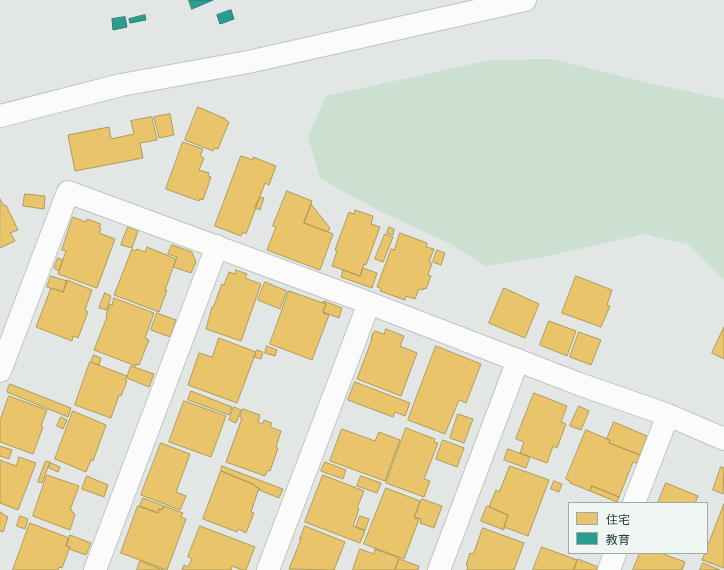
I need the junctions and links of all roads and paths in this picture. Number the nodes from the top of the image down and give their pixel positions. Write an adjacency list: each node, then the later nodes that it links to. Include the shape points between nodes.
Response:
1 (525, 0): 2 (street, via 248,62 121,85)
2 (0, 116)
3 (218, 246): 4 (street); 6 (street, via 68,192); 11 (street)
4 (369, 303): 5 (street); 12 (street)
5 (518, 360): 7 (street); 13 (street)
6 (0, 371)
7 (668, 415): 8 (street); 9 (street)
8 (724, 439)
9 (634, 502)
10 (615, 554): 14 (street)
11 (94, 570)
12 (268, 570)
13 (439, 570)
14 (609, 570)

